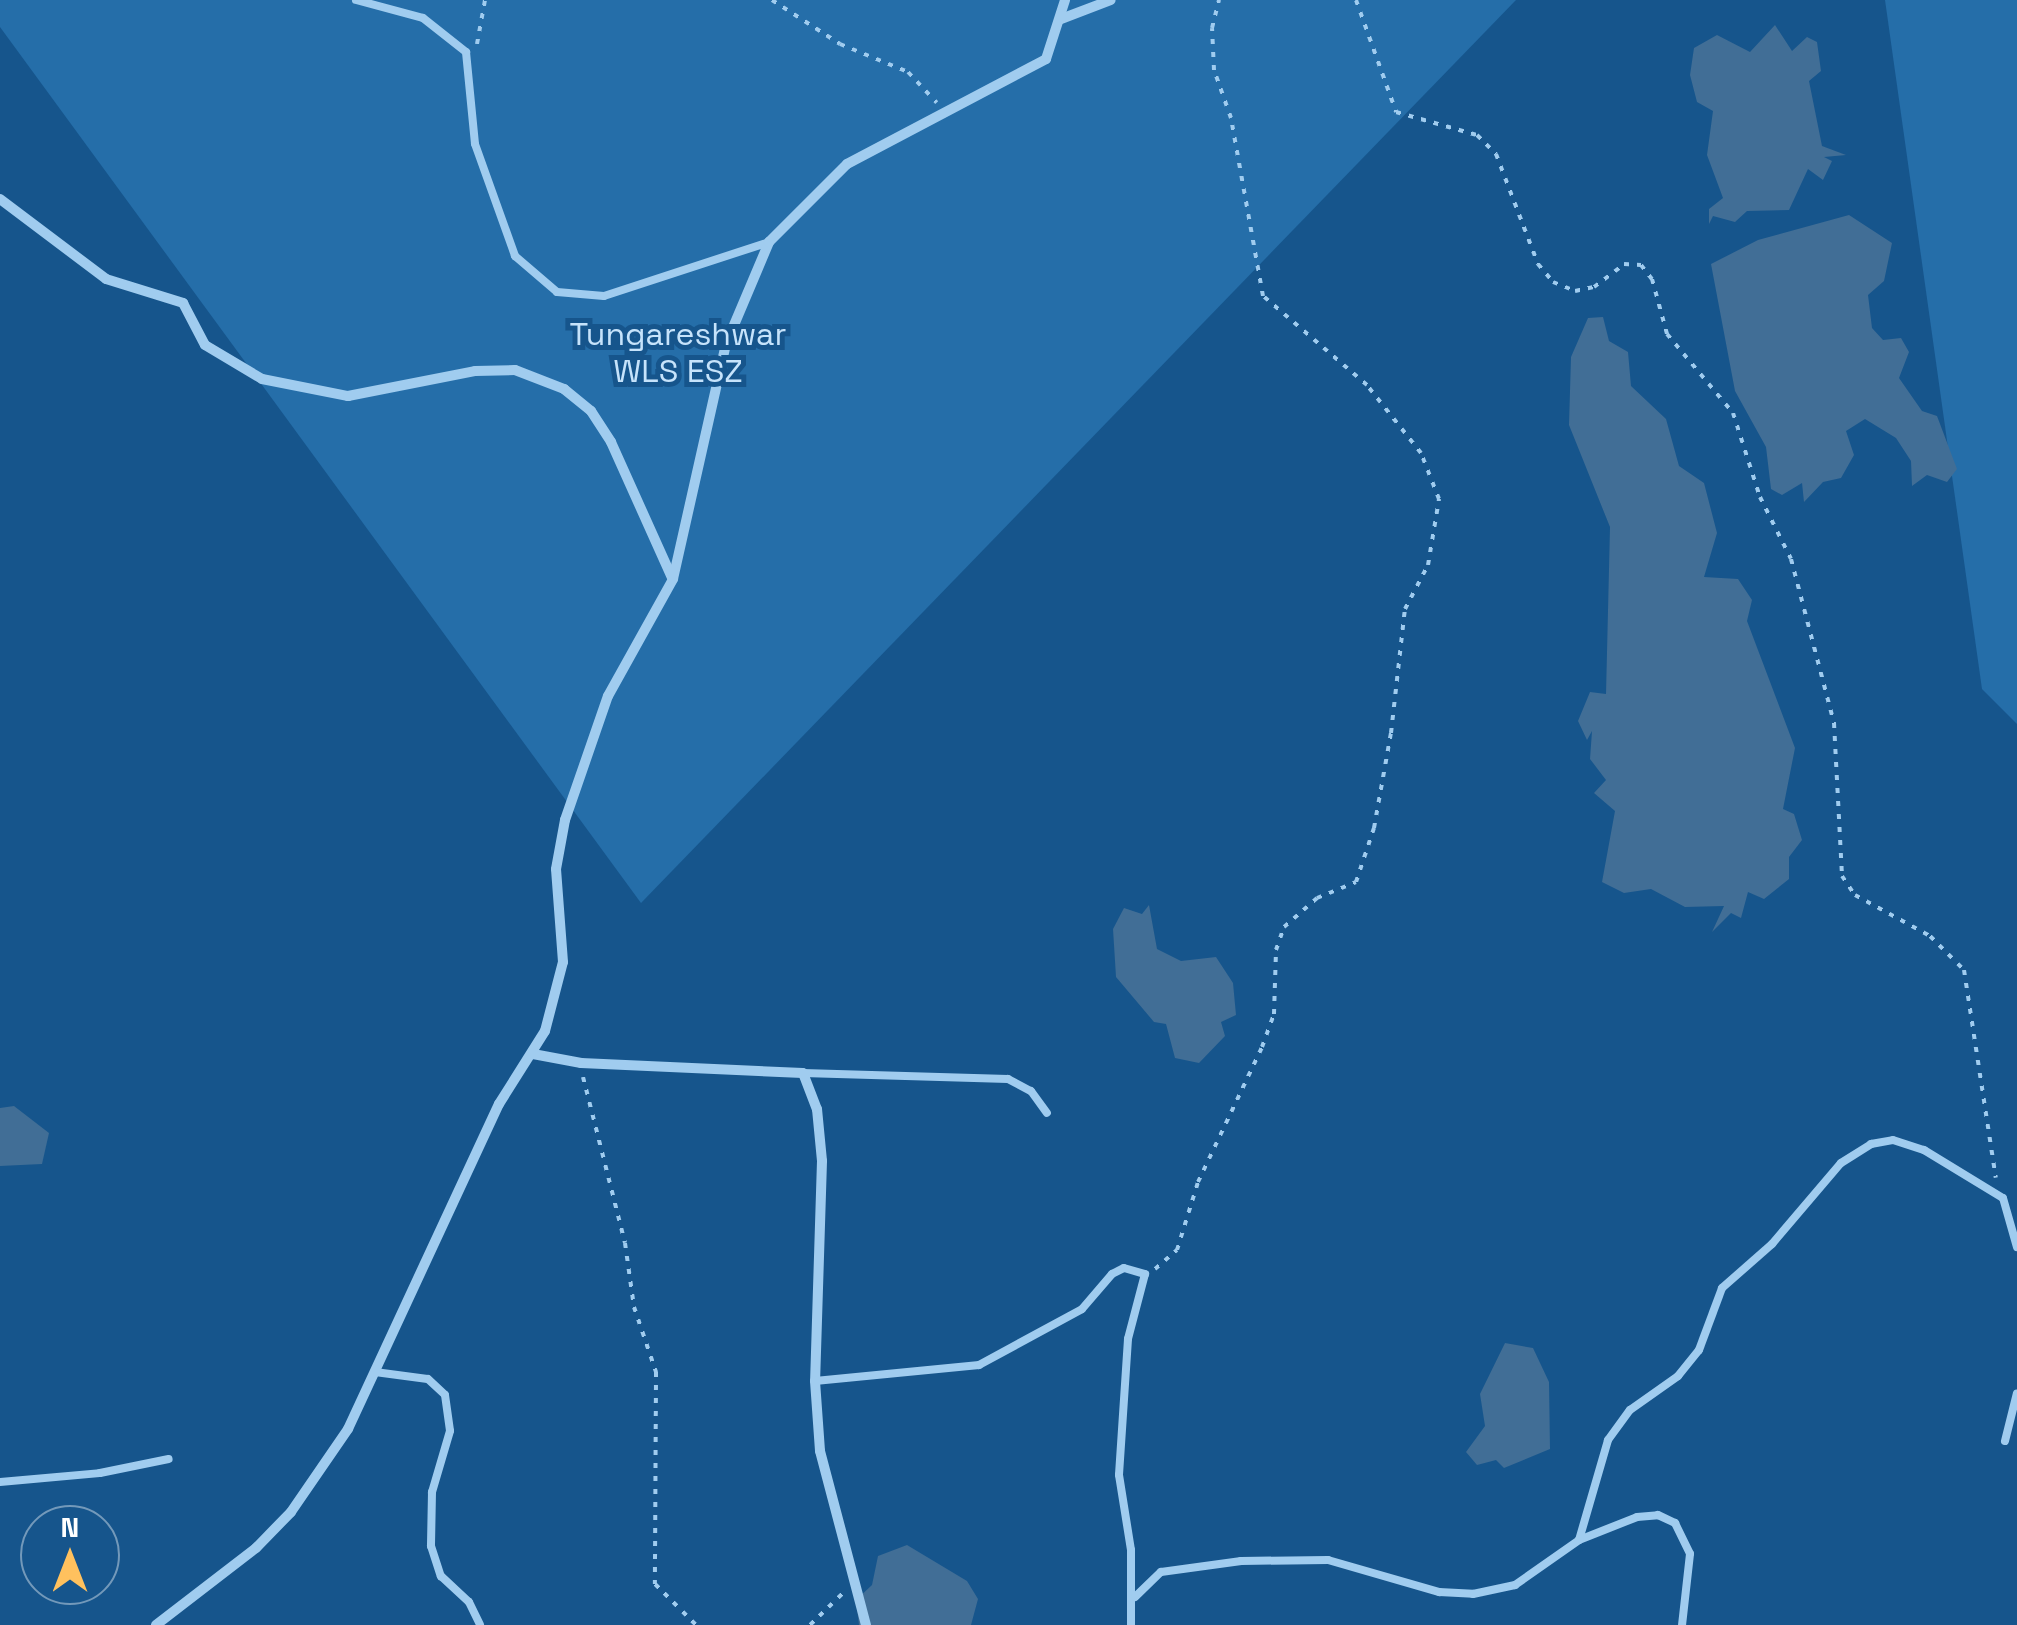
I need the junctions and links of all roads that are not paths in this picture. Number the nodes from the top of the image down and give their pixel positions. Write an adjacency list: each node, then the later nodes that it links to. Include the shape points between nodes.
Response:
1 (356, 0): 6 (lane, via 424,18 466,52 475,144 515,256 557,292 604,296)
2 (1064, 0): 4 (street)
3 (1111, 0): 4 (street)
4 (1061, 19): 6 (street, via 1046,59 847,164)
5 (0, 199): 7 (street, via 106,279 183,303 205,345 262,379 348,396 474,371 514,370 564,389 592,411 612,442)
6 (769, 242): 7 (street, via 726,344)
7 (673, 579): 8 (street, via 608,696 565,820 556,869 561,972)
8 (533, 1054): 9 (street, via 581,1063); 12 (street, via 499,1104)
9 (804, 1073): 10 (lane, via 1008,1079 1030,1091); 13 (street, via 817,1109 822,1161)
10 (1047, 1113)
11 (2017, 1247): 18 (lane, via 2003,1198 1893,1140 1871,1144 1841,1163 1772,1244 1722,1288 1699,1350 1678,1376 1630,1410 1608,1440)
12 (375, 1372): 20 (street, via 348,1429 291,1512 256,1548); 21 (lane, via 428,1380 444,1395 450,1431 432,1492 431,1546 441,1576 469,1602)
13 (815, 1381): 19 (lane, via 980,1364 1082,1309 1112,1274 1124,1268 1145,1274 1128,1338 1119,1474); 22 (street, via 820,1452)
14 (2017, 1393): 15 (lane)
15 (2005, 1441)
16 (169, 1459): 17 (lane, via 100,1474)
17 (0, 1482)
18 (1579, 1540): 19 (lane, via 1515,1586 1473,1594 1440,1592 1328,1560 1194,1564 1161,1572); 24 (lane, via 1636,1517 1675,1522 1690,1554)
19 (1135, 1596): 23 (lane)
20 (156, 1625)
21 (480, 1625)
22 (866, 1625)
23 (1132, 1625)
24 (1682, 1625)

